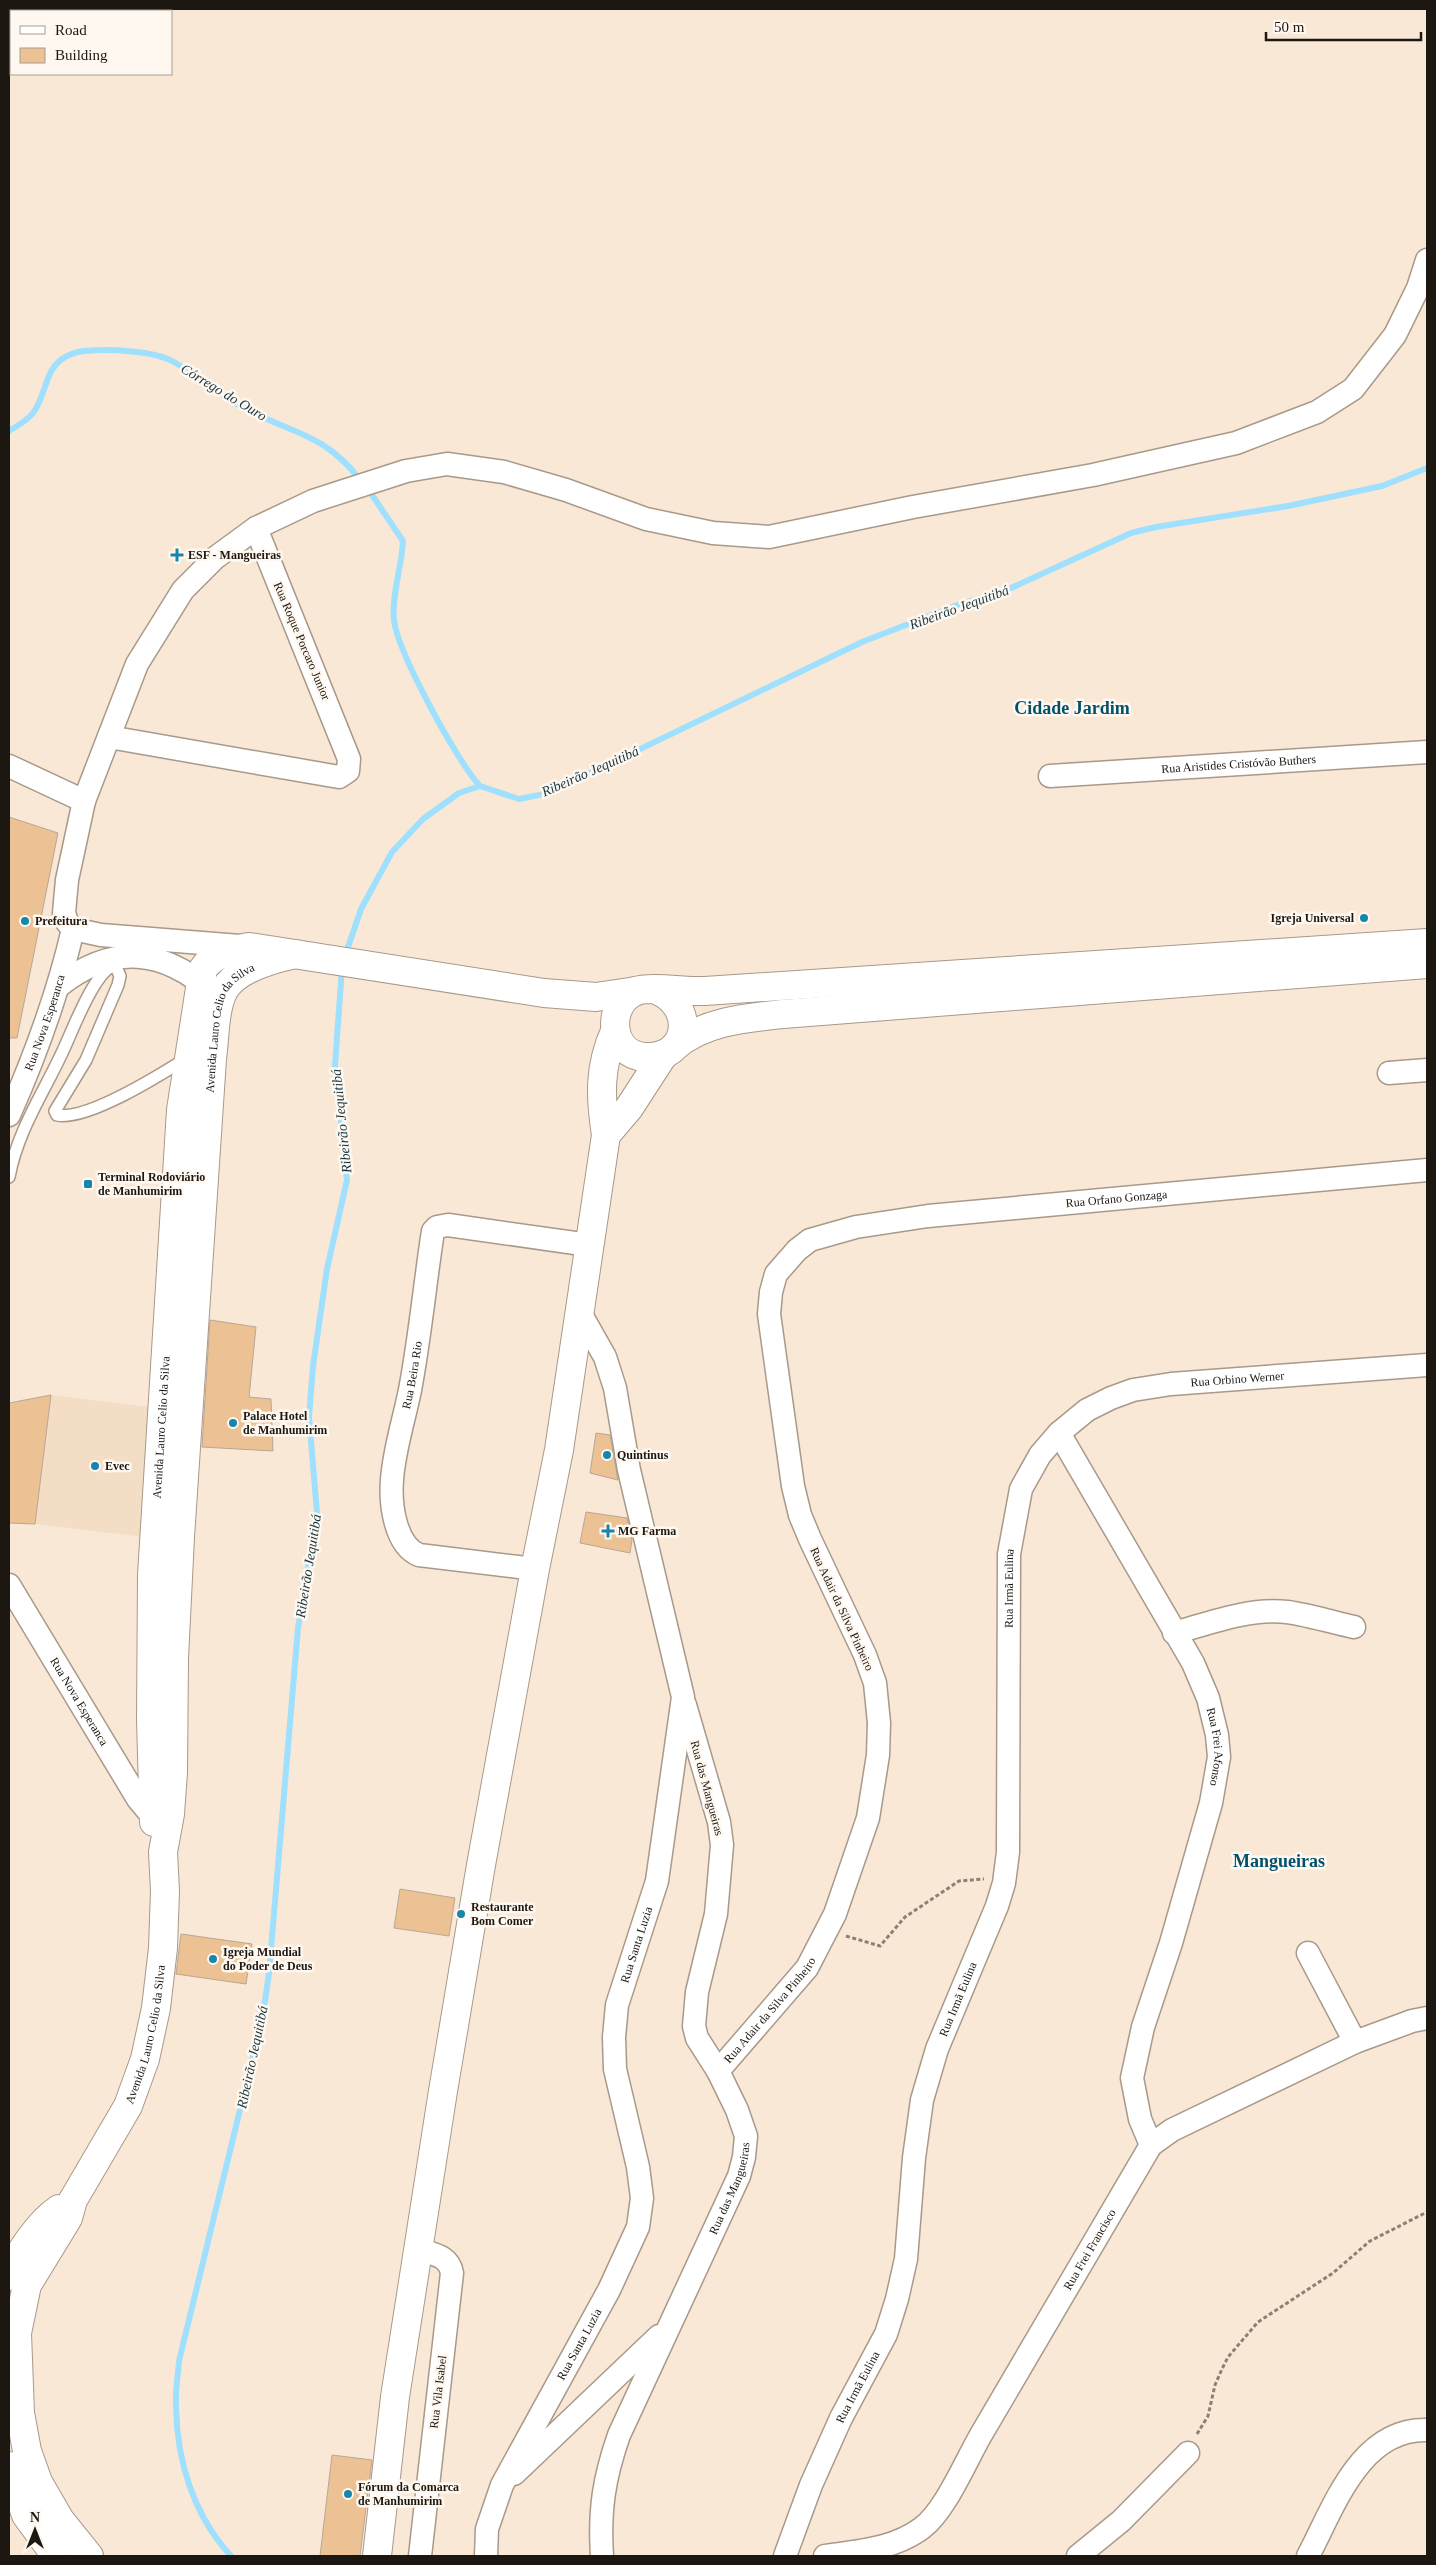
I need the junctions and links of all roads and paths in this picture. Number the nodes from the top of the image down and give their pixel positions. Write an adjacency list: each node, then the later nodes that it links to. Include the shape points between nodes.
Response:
1 (1427, 260): 2 (street, via 1418,288 1395,335 1353,389 1310,415 1236,443 1093,476 913,507 769,537 713,533 646,519 566,490 492,470 447,464 406,471 313,501)
2 (256, 528): 3 (street, via 215,558 183,590 137,664); 3 (street, Rua Roque Porcaro Junior, via 350,758 348,770 339,777)
3 (109, 737): 7 (street)
4 (1427, 752): 6 (street, Rua Aristides Cristóvão Buthers)
5 (9, 766): 7 (street)
6 (1050, 776)
7 (84, 802): 8 (street, via 64,904 67,922)
8 (73, 928): 11 (street, via 101,935); 15 (street, Rua Nova Esperanca)
9 (1427, 943): 16 (street, via 705,991)
10 (249, 947): 11 (street); 12 (street, Avenida Lauro Celio da Silva); 14 (street, Avenida Lauro Celio da Silva, via 214,958 203,969)
11 (123, 953): 14 (street, via 170,964); 15 (street, via 79,971); 21 (lane, via 114,993 86,1060 58,1101 57,1115 75,1115 130,1092); 29 (lane, via 101,974 77,1018 29,1116)
12 (304, 955): 17 (street); 18 (street, Avenida Lauro Celio da Silva, via 268,961 244,972 229,984)
13 (1427, 964): 20 (street, via 783,1014 717,1024 685,1038)
14 (200, 981): 18 (street); 21 (street, Avenida Lauro Celio da Silva)
15 (60, 985): 24 (street, Rua Nova Esperanca, via 24,1086)
16 (645, 990): 17 (street, via 596,997); 19 (street, via 626,998 618,1008); 20 (street, via 670,997 682,1012 682,1030)
17 (544, 993): 19 (street, via 574,1003)
18 (221, 1000): 27 (street, Avenida Lauro Celio da Silva, via 212,1059)
19 (615, 1028): 20 (street, via 620,1043 628,1052 652,1058); 25 (street, via 606,1050 601,1081)
20 (669, 1051): 25 (street)
21 (190, 1057): 26 (street, Avenida Lauro Celio da Silva)
22 (1427, 1070): 23 (street)
23 (1390, 1073)
24 (9, 1115)
25 (606, 1135): 31 (street)
26 (177, 1150): 27 (street); 32 (street, Avenida Lauro Celio da Silva)
27 (207, 1151): 33 (street, Avenida Lauro Celio da Silva)
28 (1427, 1170): 30 (street, Rua Orfano Gonzaga, via 928,1216 856,1227)
29 (9, 1177)
30 (810, 1240): 45 (street, Rua Adair da Silva Pinheiro, via 796,1250 776,1274 771,1292 769,1314 788,1448 800,1515 865,1655 875,1683 879,1724 878,1755 868,1818 835,1914)
31 (589, 1245): 34 (street); 38 (street, Rua Beira Rio, via 448,1225 433,1230 410,1388 392,1480 396,1520 402,1537 412,1552 419,1555)
32 (171, 1264): 33 (street); 36 (street, Avenida Lauro Celio da Silva)
33 (200, 1264): 36 (street, Avenida Lauro Celio da Silva)
34 (580, 1311): 38 (street, via 559,1450); 42 (street, Rua Santa Luzia, via 605,1357 616,1388 629,1470)
35 (1427, 1365): 37 (street, Rua Orbino Werner, via 1180,1383 1133,1390 1087,1410)
36 (178, 1370): 43 (street, Avenida Lauro Celio da Silva, via 165,1575)
37 (1059, 1433): 41 (street, Rua Frei Afonso); 44 (street, Rua Irmã Eulina, via 1040,1455 1021,1489 1009,1554 1008,1852)
38 (535, 1568): 53 (street, via 467,1947)
39 (9, 1585): 43 (street, Rua Nova Esperanca, via 138,1799)
40 (1354, 1627): 41 (street, via 1287,1612 1265,1612 1242,1614)
41 (1174, 1633): 50 (street, Rua Frei Afonso, via 1193,1663 1208,1698 1219,1757 1211,1803 1143,2028 1132,2078 1140,2119)
42 (682, 1697): 49 (street, Rua das Mangueiras, via 719,1822 722,1845 716,1914 697,1992 694,2026 697,2038); 59 (street, Rua Santa Luzia, via 657,1882 617,2005 614,2038 616,2069 642,2198 638,2227 609,2290)
43 (161, 1817): 51 (street, Avenida Lauro Celio da Silva, via 164,1948 150,2038 128,2106)
44 (1004, 1877): 45 (path, via 959,1882 905,1917 880,1946); 67 (street, Rua Irmã Eulina, via 997,1906 938,2050 922,2100 906,2259 886,2334 841,2418 811,2485)
45 (826, 1931): 49 (street, Rua Adair da Silva Pinheiro, via 807,1968)
46 (1308, 1953): 48 (street)
47 (1427, 2018): 48 (street, Rua Frei Francisco)
48 (1355, 2042): 50 (street, Rua Frei Francisco, via 1172,2130)
49 (718, 2072): 55 (street, Rua das Mangueiras, via 746,2136 744,2157 739,2176)
50 (1151, 2145): 68 (street, Rua Frei Francisco, via 938,2513 923,2528 903,2540 878,2548)
51 (73, 2200): 54 (street, via 51,2214 20,2254); 60 (street, Avenida Lauro Celio da Silva, via 68,2218 27,2286 17,2333 20,2413 27,2451)
52 (1427, 2212): 57 (path, via 1370,2241 1333,2273 1258,2322 1228,2357 1214,2386 1208,2416)
53 (418, 2249): 63 (street, via 395,2397); 64 (street, Rua Vila Isabel, via 445,2259 452,2273)
54 (9, 2276)
55 (669, 2326): 59 (street); 66 (street, Rua das Mangueiras, via 608,2466 602,2497)
56 (1427, 2430): 70 (street, via 1398,2434 1379,2444 1347,2482)
57 (1188, 2453): 69 (street, via 1121,2521)
58 (9, 2466): 60 (street)
59 (502, 2485): 65 (street, Rua Santa Luzia, via 487,2529)
60 (28, 2488): 61 (street, via 26,2515); 62 (street)
61 (56, 2556)
62 (90, 2556)
63 (377, 2556)
64 (420, 2556)
65 (486, 2556)
66 (602, 2556)
67 (785, 2556)
68 (825, 2556)
69 (1078, 2556)
70 (1308, 2556)

